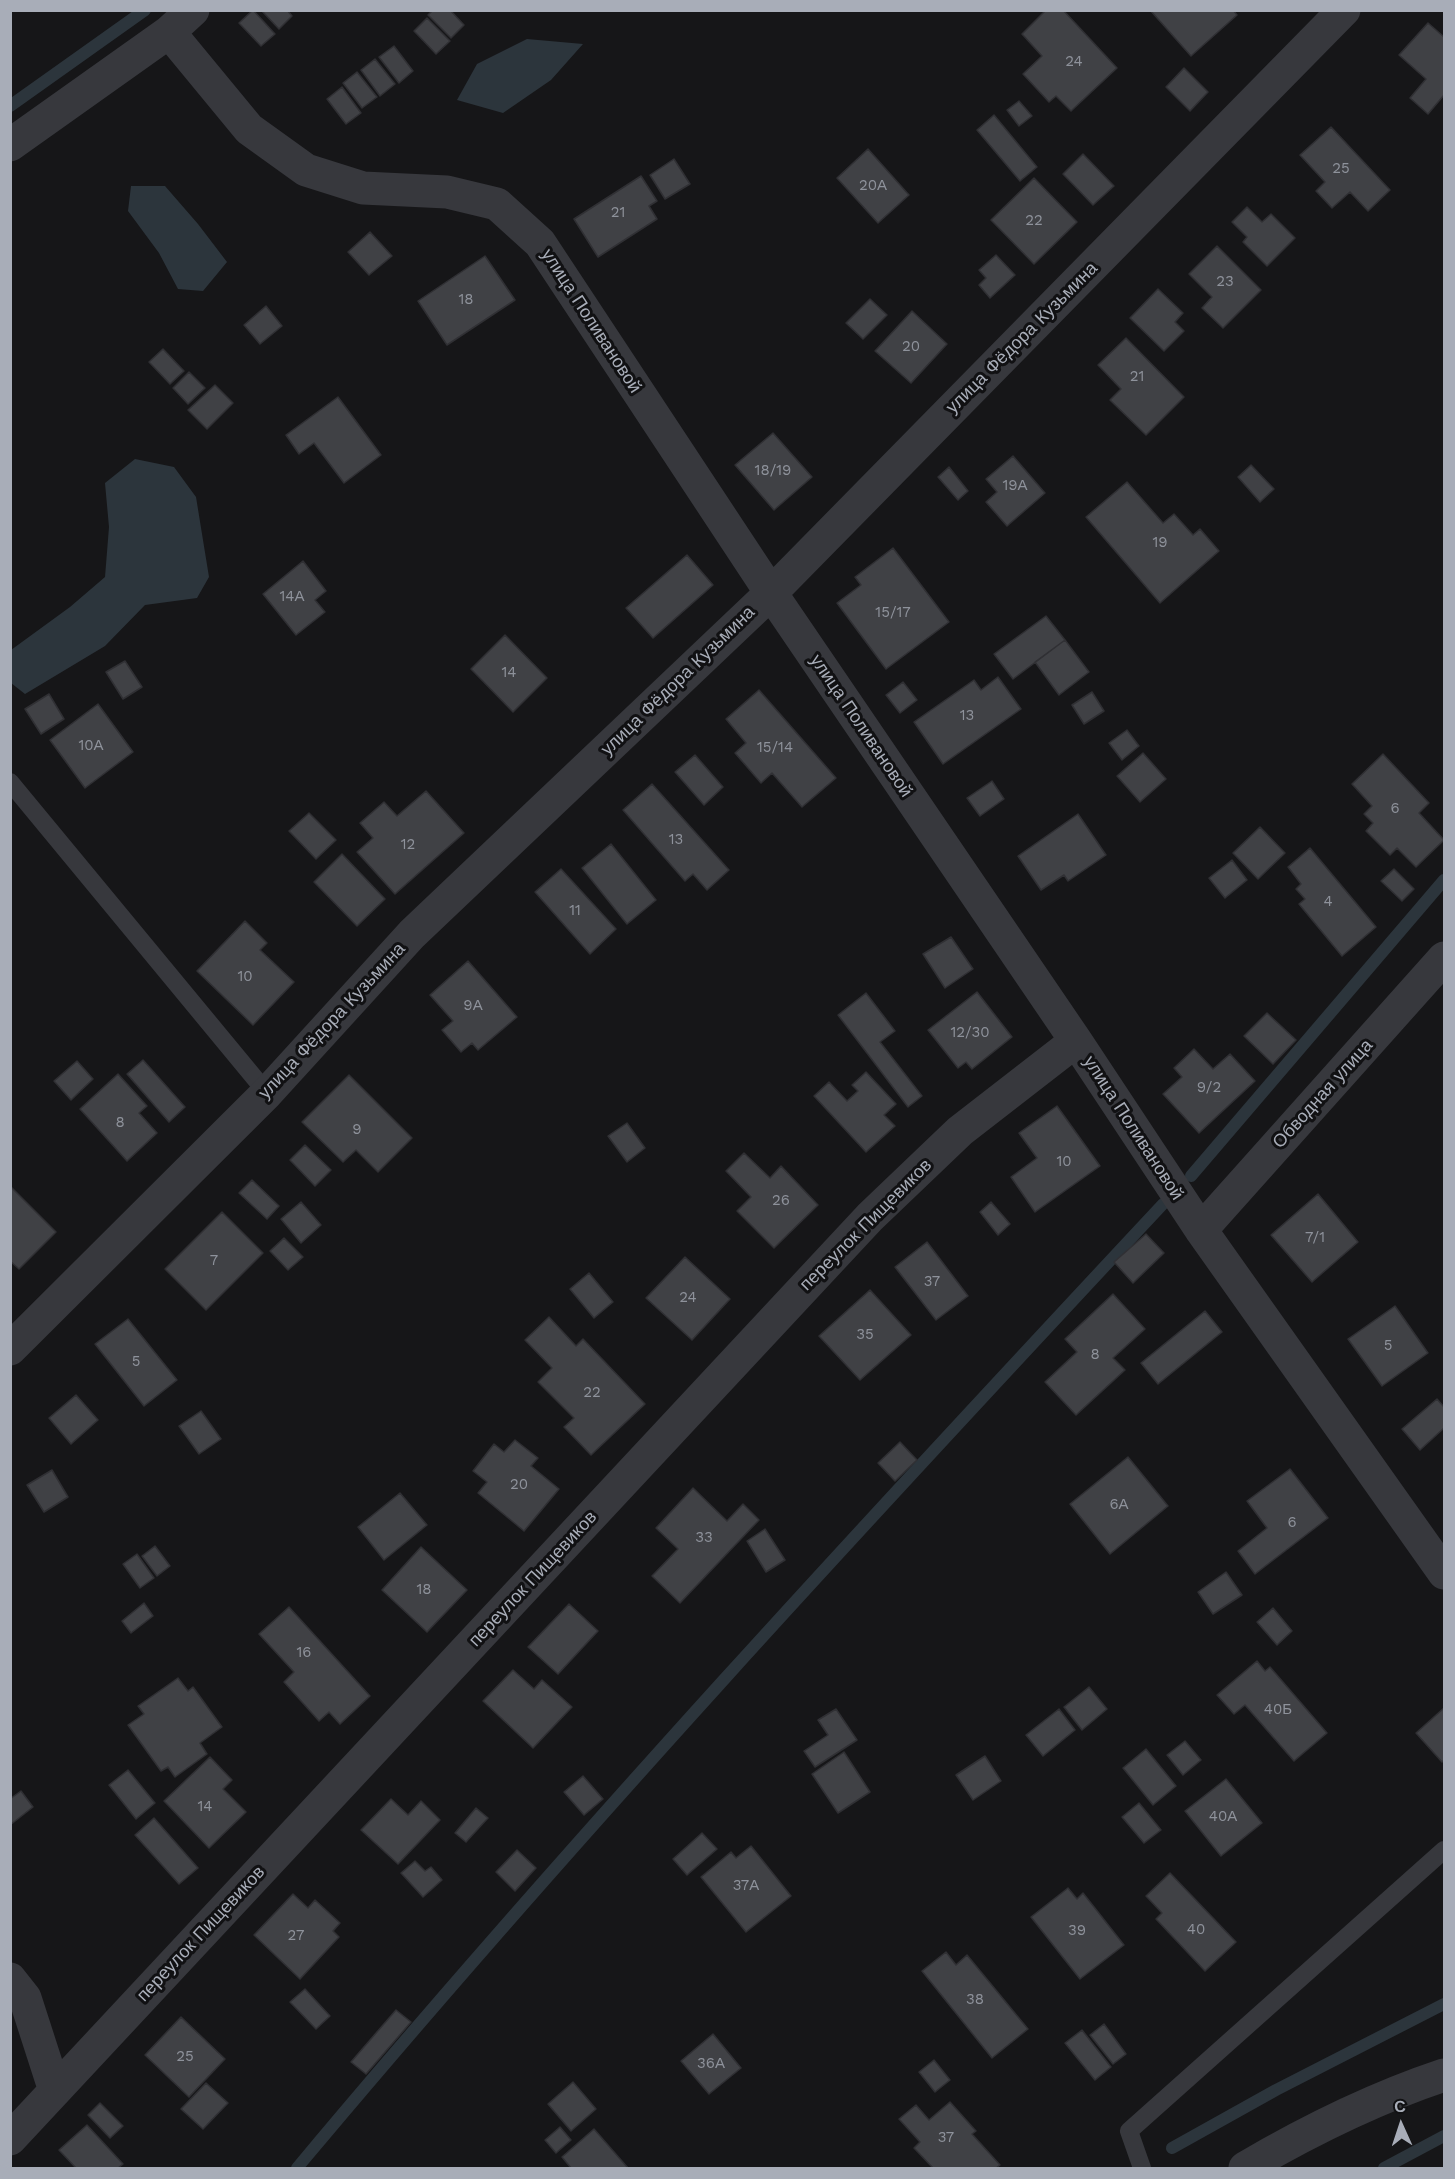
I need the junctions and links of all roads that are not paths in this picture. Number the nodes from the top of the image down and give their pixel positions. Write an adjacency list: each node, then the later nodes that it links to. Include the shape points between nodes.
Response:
1 (1344, 10): 4 (street, улица Фёдора Кузьмина)
2 (181, 21): 3 (street); 4 (street, улица Поливановой, via 249,129 306,170 363,188 447,192 497,204 540,243)
3 (10, 145)
4 (771, 593): 7 (street, улица Поливановой); 8 (street, улица Фёдора Кузьмина, via 412,934)
5 (10, 782): 8 (lane)
6 (1444, 958): 9 (street, Обводная улица)
7 (1076, 1041): 9 (street, улица Поливановой); 15 (street, переулок Пищевиков, via 960,1131 870,1217)
8 (267, 1093): 10 (street, улица Фёдора Кузьмина)
9 (1201, 1230): 11 (street, улица Поливановой)
10 (10, 1349)
11 (1444, 1573)
12 (1444, 1850): 17 (lane, via 1129,2131)
13 (10, 1979): 15 (street, via 25,1998)
14 (1444, 2076): 18 (street, via 1395,2092 1280,2147)
15 (55, 2091): 16 (street, переулок Пищевиков)
16 (10, 2139)
17 (1142, 2169)
18 (1245, 2169)

